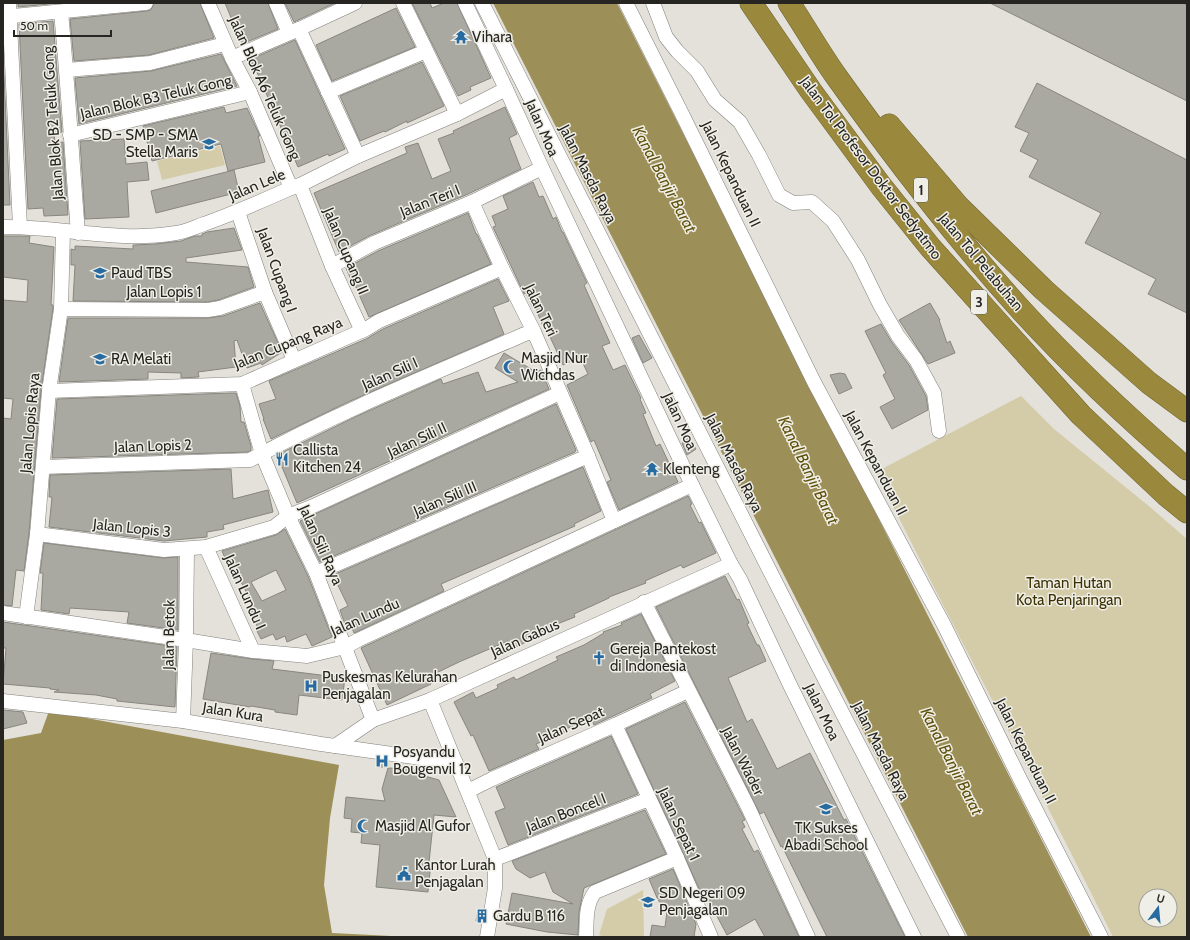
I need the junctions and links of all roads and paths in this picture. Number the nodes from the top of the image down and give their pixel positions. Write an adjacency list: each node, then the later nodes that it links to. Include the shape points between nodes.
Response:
1 (146, 3): 13 (street)
2 (208, 3): 16 (street, Jalan Blok A6 Teluk Gong)
3 (276, 3): 15 (street)
4 (355, 3): 15 (street)
5 (403, 3): 17 (street)
6 (465, 3): 20 (street, Jalan Moa)
7 (482, 3): 84 (street, Jalan Masda Raya)
8 (626, 3): 85 (street, Jalan Kepanduan II, via 814,382 944,625)
9 (653, 3): 45 (street, Jalan Kepanduan II, via 666,37 676,51 697,71 715,100 740,122 779,195 793,203 812,202 833,221 858,260 898,336 916,360 934,393)
10 (751, 3): 51 (highway, Jalan Tol Profesor Doktor Sedyatmo / 3, via 816,98 930,247 1080,415)
11 (789, 3): 14 (highway)
12 (7, 12): 13 (street); 31 (street)
13 (61, 12): 19 (street, Jalan Blok B2 Teluk Gong)
14 (806, 29): 44 (highway, via 845,67 870,103 958,206 1085,328 1149,384); 49 (highway, Jalan Tol Pelabuhan / 1, via 835,74 914,181 1022,311 1082,373)
15 (294, 31): 18 (street); 22 (street)
16 (225, 44): 18 (street, Jalan Blok A6 Teluk Gong); 19 (street, via 150,63)
17 (426, 51): 22 (street); 23 (street)
18 (232, 58): 21 (street, Jalan Blok A6 Teluk Gong)
19 (66, 70): 24 (street, Jalan Blok B2 Teluk Gong)
20 (506, 89): 23 (street, Jalan Lele); 26 (street, Jalan Moa)
21 (250, 92): 24 (street, Jalan Blok B3 Teluk Gong); 27 (street, Jalan Blok A6 Teluk Gong)
22 (328, 92): 25 (street)
23 (457, 114): 25 (street, Jalan Lele)
24 (70, 135): 33 (street, Jalan Blok B2 Teluk Gong)
25 (358, 156): 27 (street, Jalan Lele)
26 (542, 168): 28 (street, Jalan Teri I); 50 (street, Jalan Moa)
27 (295, 186): 29 (street, Jalan Lele); 34 (street, Jalan Cupang II)
28 (472, 202): 34 (street, Jalan Teri I, via 374,243); 35 (street, Jalan Teri)
29 (238, 212): 33 (street, Jalan Lele, via 176,233 135,237); 36 (street, Jalan Cupang I)
30 (3, 227): 31 (street, Jalan Lele)
31 (20, 227): 32 (street, Jalan Lele)
32 (62, 232): 33 (street, Jalan Lele); 37 (street, Jalan Lopis Raya)
33 (78, 233)
34 (332, 266): 38 (street, Jalan Cupang II)
35 (502, 268): 38 (street, Jalan Cupang Raya); 39 (street, Jalan Teri)
36 (265, 292): 37 (street, Jalan Lopis 1, via 208,310); 40 (street, Jalan Cupang I)
37 (61, 309): 42 (street, Jalan Lopis Raya)
38 (362, 331): 40 (street, Jalan Cupang Raya)
39 (534, 332): 43 (street, Jalan Teri); 46 (street, Jalan Sili I, via 384,395)
40 (294, 360): 41 (street, Jalan Cupang Raya)
41 (242, 384): 42 (street, Jalan Cupang Raya); 46 (street, Jalan Sili Raya)
42 (49, 391): 48 (street, Jalan Lopis Raya)
43 (560, 393): 47 (street, Jalan Teri); 53 (street, Jalan Sili II)
44 (1187, 411)
45 (939, 431)
46 (262, 454): 48 (street, Jalan Lopis 2, via 250,460); 53 (street, Jalan Sili Raya)
47 (588, 456): 54 (street, Jalan Teri); 60 (street, Jalan Sili III)
48 (43, 467): 56 (street, Jalan Lopis Raya)
49 (1187, 469)
50 (692, 485): 54 (street, Jalan Lundu); 59 (street, Jalan Moa)
51 (1166, 495): 52 (highway, Jalan Tol Profesor Doktor Sedyatmo / 3); 55 (highway)
52 (1187, 512)
53 (288, 516): 57 (street, Jalan Lopis 3, via 274,527); 60 (street, Jalan Sili Raya)
54 (614, 522): 65 (street, Jalan Lundu)
55 (1187, 526)
56 (37, 534): 58 (street, Jalan Lopis 3, via 164,550); 63 (street, Jalan Lopis Raya)
57 (206, 548): 58 (street, Jalan Lopis 3); 66 (street, Jalan Lundu I)
58 (187, 549): 64 (street, Jalan Betok)
59 (731, 564): 61 (street, Jalan Gabus); 83 (street, Jalan Moa)
60 (316, 573): 65 (street, Jalan Sili Raya)
61 (644, 602): 67 (street, Jalan Wader); 68 (street, Jalan Gabus)
62 (3, 613): 63 (street, Jalan Lundu)
63 (26, 616): 64 (street, Jalan Lundu)
64 (186, 640): 66 (street, Jalan Lundu); 71 (street, Jalan Betok)
65 (345, 647): 66 (street, Jalan Lundu, via 307,656); 70 (street, Jalan Sili Raya)
66 (253, 651)
67 (688, 691): 72 (street, Jalan Sepat); 82 (street, Jalan Wader, via 748,807)
68 (430, 700): 70 (street, Jalan Gabus); 74 (street)
69 (3, 701): 71 (street, Jalan Kura)
70 (373, 720): 73 (street, Jalan Gabus)
71 (183, 722): 73 (street, Jalan Kura)
72 (615, 725): 75 (street, Jalan Sepat); 76 (street, Jalan Sepat 1)
73 (335, 746): 74 (street, Jalan Kura)
74 (456, 763): 75 (street)
75 (468, 791): 77 (street)
76 (649, 799): 77 (street, Jalan Boncel I); 78 (street, Jalan Sepat 1)
77 (495, 858): 79 (street)
78 (677, 858): 80 (street, via 595,892 588,907); 81 (street, Jalan Sepat 1)
79 (490, 937)
80 (586, 937)
81 (711, 937)
82 (808, 937)
83 (914, 937)
84 (958, 937)
85 (1101, 937)

